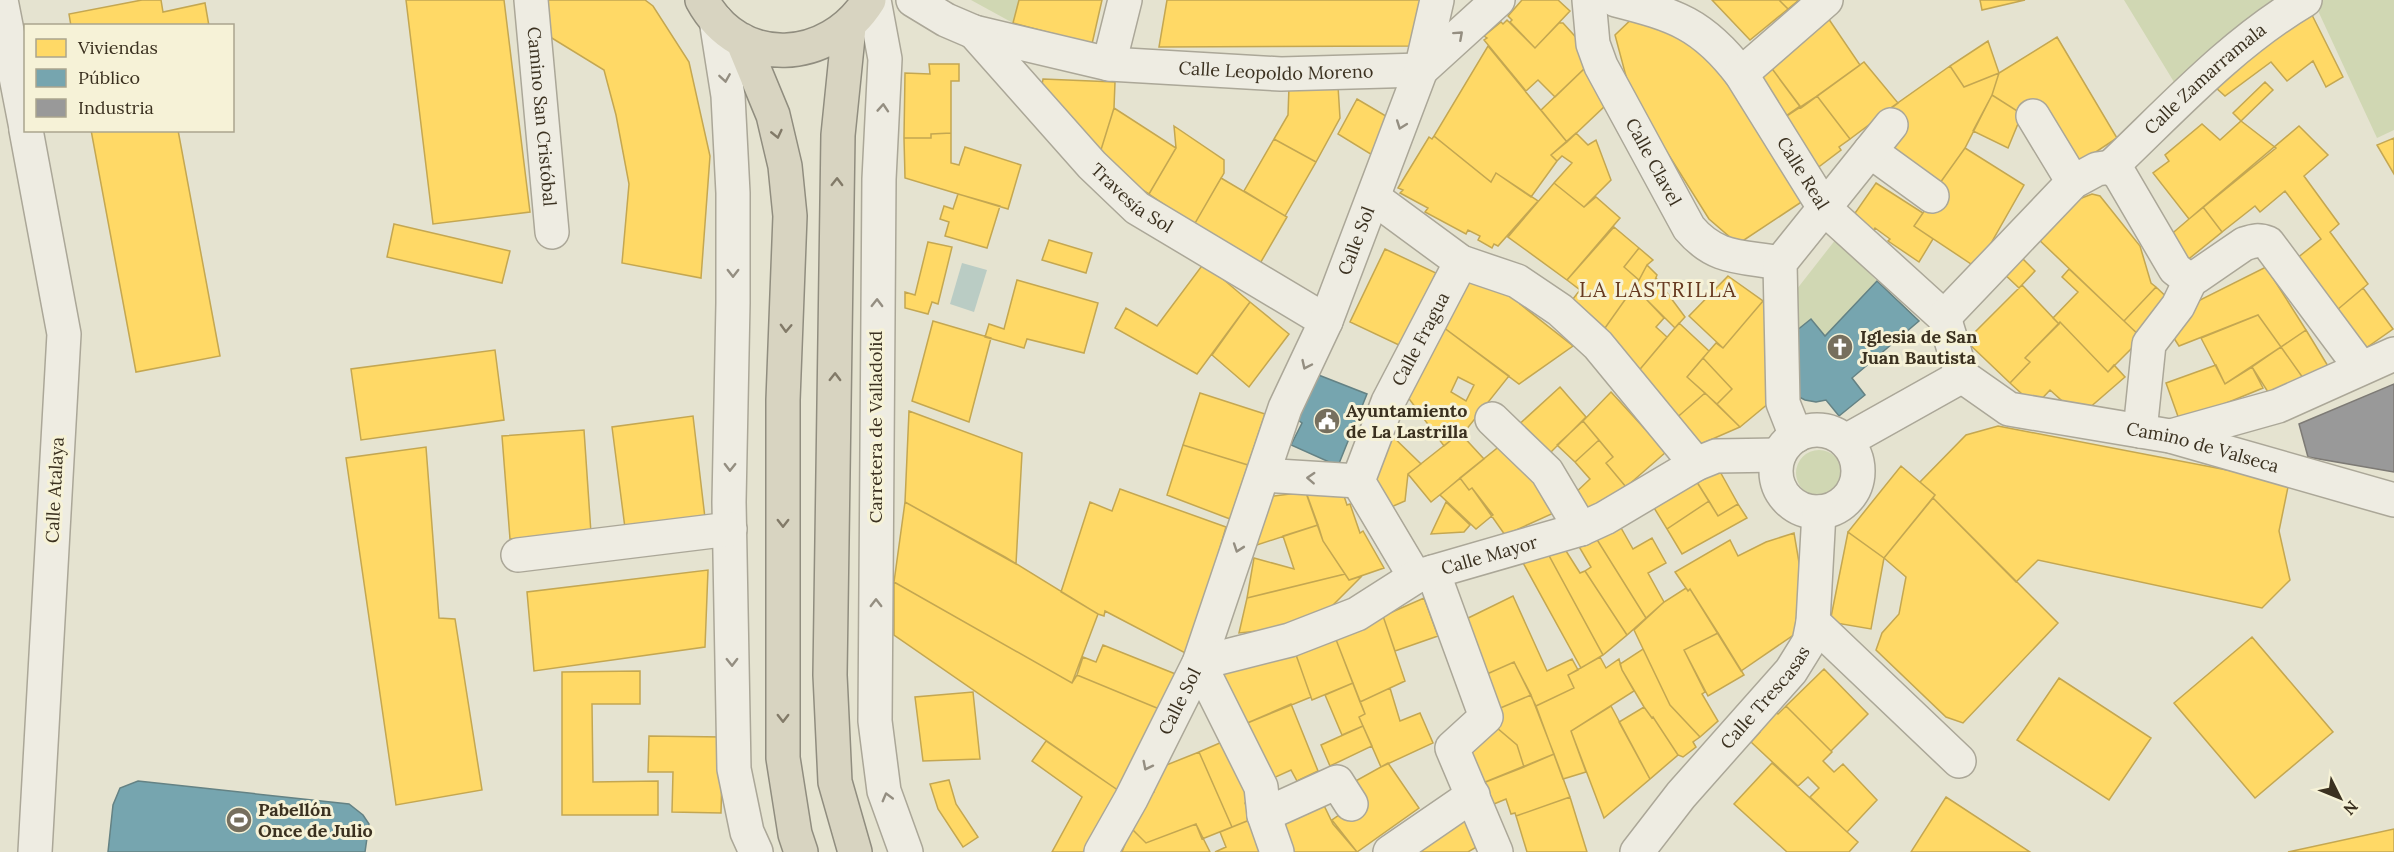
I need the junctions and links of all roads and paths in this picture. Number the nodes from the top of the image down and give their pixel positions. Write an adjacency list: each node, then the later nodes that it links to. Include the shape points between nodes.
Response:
1 (1, 0): 21 (street, Calle Atalaya)
2 (531, 0): 30 (street, Camino San Cristóbal)
3 (869, 0): 14 (highway)
4 (874, 0): 62 (street, Carretera de Valladolid, one-way to 4, via 884,791 875,721 879,179 885,59)
5 (913, 0): 16 (street, Calle Leopoldo Moreno)
6 (1125, 0): 17 (street)
7 (1437, 0): 18 (street, Calle Sol)
8 (1498, 0): 18 (street, one-way to 8)
9 (1589, 0): 32 (street, Calle Clavel, via 1593,44 1601,66 1689,228 1718,253)
10 (1616, 0): 19 (street, Calle Real, via 1689,24 1707,35)
11 (1826, 0): 19 (street)
12 (2305, 0): 25 (street, Calle Zamarramala, via 2236,47)
13 (709, 10): 15 (highway, via 728,32); 48 (street, one-way to 48, via 728,96 733,194)
14 (849, 27): 15 (highway, via 825,42 797,50 769,49); 61 (highway, one-way to 14, via 835,782 830,675 838,135)
15 (742, 40): 60 (highway, one-way to 60, via 773,116 790,216 783,400 783,758)
16 (1017, 56): 17 (street, Calle Leopoldo Moreno); 35 (street, Travesía Sol, via 1092,165 1137,208)
17 (1109, 64): 18 (street, Calle Leopoldo Moreno, via 1281,74)
18 (1421, 70): 28 (street, Calle Sol, one-way to 28)
19 (1741, 74): 29 (street, Calle Real)
20 (2033, 116): 26 (street)
21 (24, 119)
22 (1891, 125): 24 (street)
23 (27, 132): 58 (street, Calle Atalaya, via 64,334)
24 (1870, 151): 27 (street); 29 (street)
25 (2111, 168): 26 (street, Calle Zamarramala, via 2097,169); 33 (street, via 2121,176 2175,269)
26 (2073, 182): 34 (street, Calle Zamarramala)
27 (1932, 196)
28 (1374, 198): 31 (street); 35 (street, Calle Sol)
29 (1825, 209): 32 (street); 34 (street, Calle Real)
30 (552, 232)
31 (1461, 262): 43 (street, via 1517,281 1560,310 1598,345); 45 (street, Calle Fragua, via 1388,402)
32 (1780, 263): 42 (street)
33 (2190, 279): 37 (street, via 2244,244 2259,240 2268,243); 40 (street, via 2178,306 2149,344)
34 (1944, 317): 38 (street)
35 (1326, 321): 44 (street, Calle Sol, one-way to 44, via 1285,408)
36 (2394, 354): 37 (street)
37 (2361, 368): 40 (street, via 2278,406)
38 (1962, 376): 40 (street, Camino de Valseca, via 2009,409); 41 (street)
39 (1492, 418): 49 (street, via 1547,472)
40 (2155, 434): 46 (street, Camino de Valseca)
41 (1846, 441): 42 (street, via 1822,430 1809,430); 47 (street, via 1854,452 1858,479 1844,502)
42 (1787, 445): 43 (street, Calle Mayor, via 1716,456); 47 (street, via 1776,469 1777,482 1783,494 1798,507)
43 (1696, 464): 49 (street, Calle Mayor)
44 (1263, 475): 45 (street, one-way to 44); 53 (street, Calle Sol, one-way to 53)
45 (1358, 481): 51 (street)
46 (2394, 500)
47 (1819, 513): 52 (street, Calle Trescasas)
48 (730, 529): 50 (street); 59 (street, one-way to 59, via 734,770 747,832)
49 (1581, 529): 51 (street, Calle Mayor)
50 (518, 555)
51 (1424, 574): 53 (street, Calle Mayor, via 1357,614 1290,640); 55 (street, via 1486,717 1452,748)
52 (1813, 622): 54 (street); 67 (street, Calle Trescasas, via 1809,642 1791,671 1680,795)
53 (1199, 663): 57 (street, via 1261,787); 63 (street, Calle Sol, one-way to 63)
54 (1959, 761)
55 (1473, 795): 65 (street); 66 (street)
56 (1351, 804): 57 (street, via 1337,782)
57 (1263, 815): 64 (street)
58 (35, 852)
59 (756, 852)
60 (801, 852)
61 (855, 852)
62 (906, 852)
63 (1101, 852)
64 (1277, 852)
65 (1390, 852)
66 (1496, 852)
67 (1637, 852)

